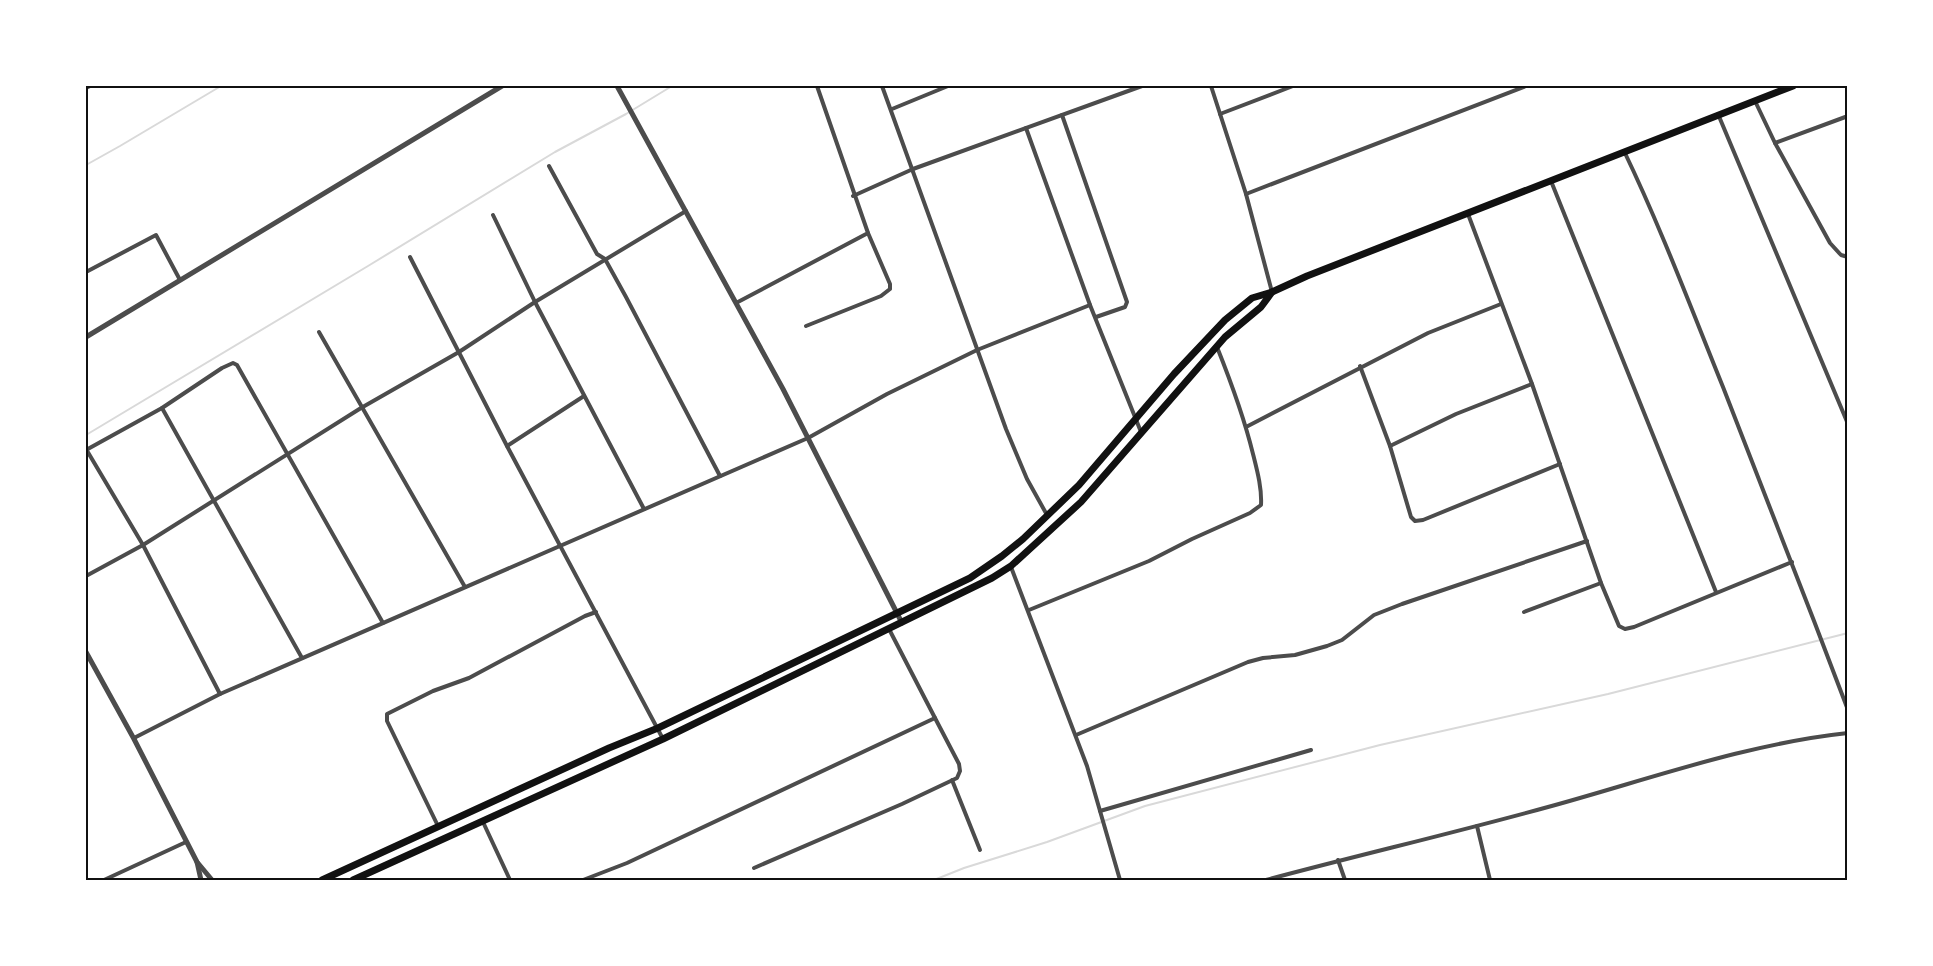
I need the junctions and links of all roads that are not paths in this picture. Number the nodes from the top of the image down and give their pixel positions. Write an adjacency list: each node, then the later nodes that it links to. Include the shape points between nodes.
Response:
1 (90, 86): 12 (street)
2 (502, 86): 35 (street)
3 (618, 86): 27 (street)
4 (817, 86): 26 (street)
5 (882, 86): 14 (street)
6 (948, 86): 14 (street)
7 (1142, 86): 17 (street)
8 (1211, 86): 15 (street)
9 (1293, 86): 15 (street)
10 (1526, 86): 25 (street)
11 (1793, 86): 13 (highway)
12 (86, 88)
13 (1755, 100): 16 (highway); 20 (street)
14 (892, 109): 23 (street)
15 (1220, 114): 25 (street)
16 (1718, 114): 21 (highway); 54 (street)
17 (1062, 115): 19 (street); 41 (street, via 1127,302 1125,308)
18 (1848, 116): 20 (street)
19 (1026, 128): 23 (street); 40 (street)
20 (1775, 143): 32 (street, via 1830,243)
21 (1624, 151): 24 (highway); 70 (street, via 1656,218)
22 (549, 166): 33 (street, via 597,254)
23 (913, 169): 26 (street); 46 (street)
24 (1550, 179): 28 (highway); 75 (street)
25 (1246, 194): 36 (street)
26 (853, 196): 30 (street)
27 (686, 211): 33 (street); 38 (street)
28 (1467, 213): 36 (highway); 39 (street)
29 (493, 214): 37 (street)
30 (868, 233): 38 (street); 42 (street, via 890,289)
31 (410, 257): 47 (street)
32 (1848, 257)
33 (605, 259): 37 (street); 63 (street)
34 (86, 273): 35 (street, via 156,235)
35 (180, 280): 44 (street)
36 (1272, 292): 45 (highway); 53 (highway, via 1252,298 1225,320)
37 (535, 302): 47 (street); 50 (street)
38 (736, 303): 57 (street)
39 (1501, 304): 48 (street); 49 (street)
40 (1090, 305): 41 (street); 46 (street)
41 (1096, 317): 53 (street)
42 (806, 326)
43 (319, 332): 52 (street)
44 (86, 337)
45 (1217, 346): 55 (street); 56 (highway)
46 (977, 350): 57 (street, via 886,394); 66 (street, via 1015,453)
47 (459, 352): 52 (street); 58 (street)
48 (1360, 366): 55 (street); 59 (street)
49 (1532, 384): 59 (street); 62 (street)
50 (584, 396): 58 (street); 65 (street)
51 (162, 408): 60 (street); 61 (street, via 233,363 241,370); 64 (street)
52 (361, 408): 61 (street); 74 (street)
53 (1136, 419): 56 (street); 66 (highway, via 1079,485)
54 (1848, 424)
55 (1246, 427): 76 (street, via 1262,497 1256,510 1149,561)
56 (1141, 433): 71 (highway, via 1081,502)
57 (808, 438): 63 (street); 78 (street)
58 (507, 446): 69 (street)
59 (1390, 446): 62 (street, via 1415,521)
60 (86, 449): 68 (street)
61 (288, 455): 64 (street); 81 (street)
62 (1560, 464): 67 (street)
63 (720, 476): 65 (street)
64 (214, 500): 68 (street); 84 (street)
65 (644, 509): 69 (street)
66 (1047, 515): 78 (highway, via 1002,556 970,578)
67 (1587, 541): 73 (street); 90 (street, via 1402,603 1374,615 1342,640 1295,655 1248,662)
68 (143, 545): 72 (street); 85 (street)
69 (560, 546): 74 (street); 77 (street)
70 (1792, 562): 75 (street); 86 (street)
71 (1011, 566): 76 (street); 80 (highway)
72 (86, 576)
73 (1601, 583): 75 (street, via 1618,626 1625,629); 79 (street)
74 (465, 587): 81 (street)
75 (1716, 592)
76 (1029, 610): 90 (street)
77 (596, 612): 88 (street); 98 (street, via 469,678 387,714)
78 (898, 612): 80 (street); 88 (highway)
79 (1524, 612)
80 (902, 622): 82 (highway)
81 (383, 623): 84 (street)
82 (889, 629): 87 (street); 92 (highway)
83 (86, 652): 91 (street)
84 (302, 658): 85 (street)
85 (220, 694): 91 (street)
86 (1848, 710)
87 (934, 718): 94 (street, via 959,764 960,771); 112 (street)
88 (658, 728): 92 (street); 96 (highway)
89 (1848, 733): 99 (street, via 1756,748)
90 (1076, 735): 95 (street)
91 (134, 739): 101 (street)
92 (663, 739): 97 (highway)
93 (1311, 750): 95 (street)
94 (952, 780): 102 (street); 105 (street)
95 (1100, 811): 113 (street)
96 (454, 819): 98 (highway); 100 (highway)
97 (483, 822): 100 (highway); 111 (street)
98 (438, 826): 109 (highway)
99 (1477, 826): 103 (street); 116 (street)
100 (459, 832): 110 (highway)
101 (186, 843): 104 (street); 106 (street)
102 (980, 850)
103 (1338, 860): 114 (street); 115 (street)
104 (197, 862): 107 (street); 108 (street)
105 (754, 868)
106 (104, 880)
107 (201, 880)
108 (212, 880)
109 (322, 880)
110 (353, 880)
111 (510, 880)
112 (583, 880)
113 (1120, 880)
114 (1266, 880)
115 (1345, 880)
116 (1490, 880)

